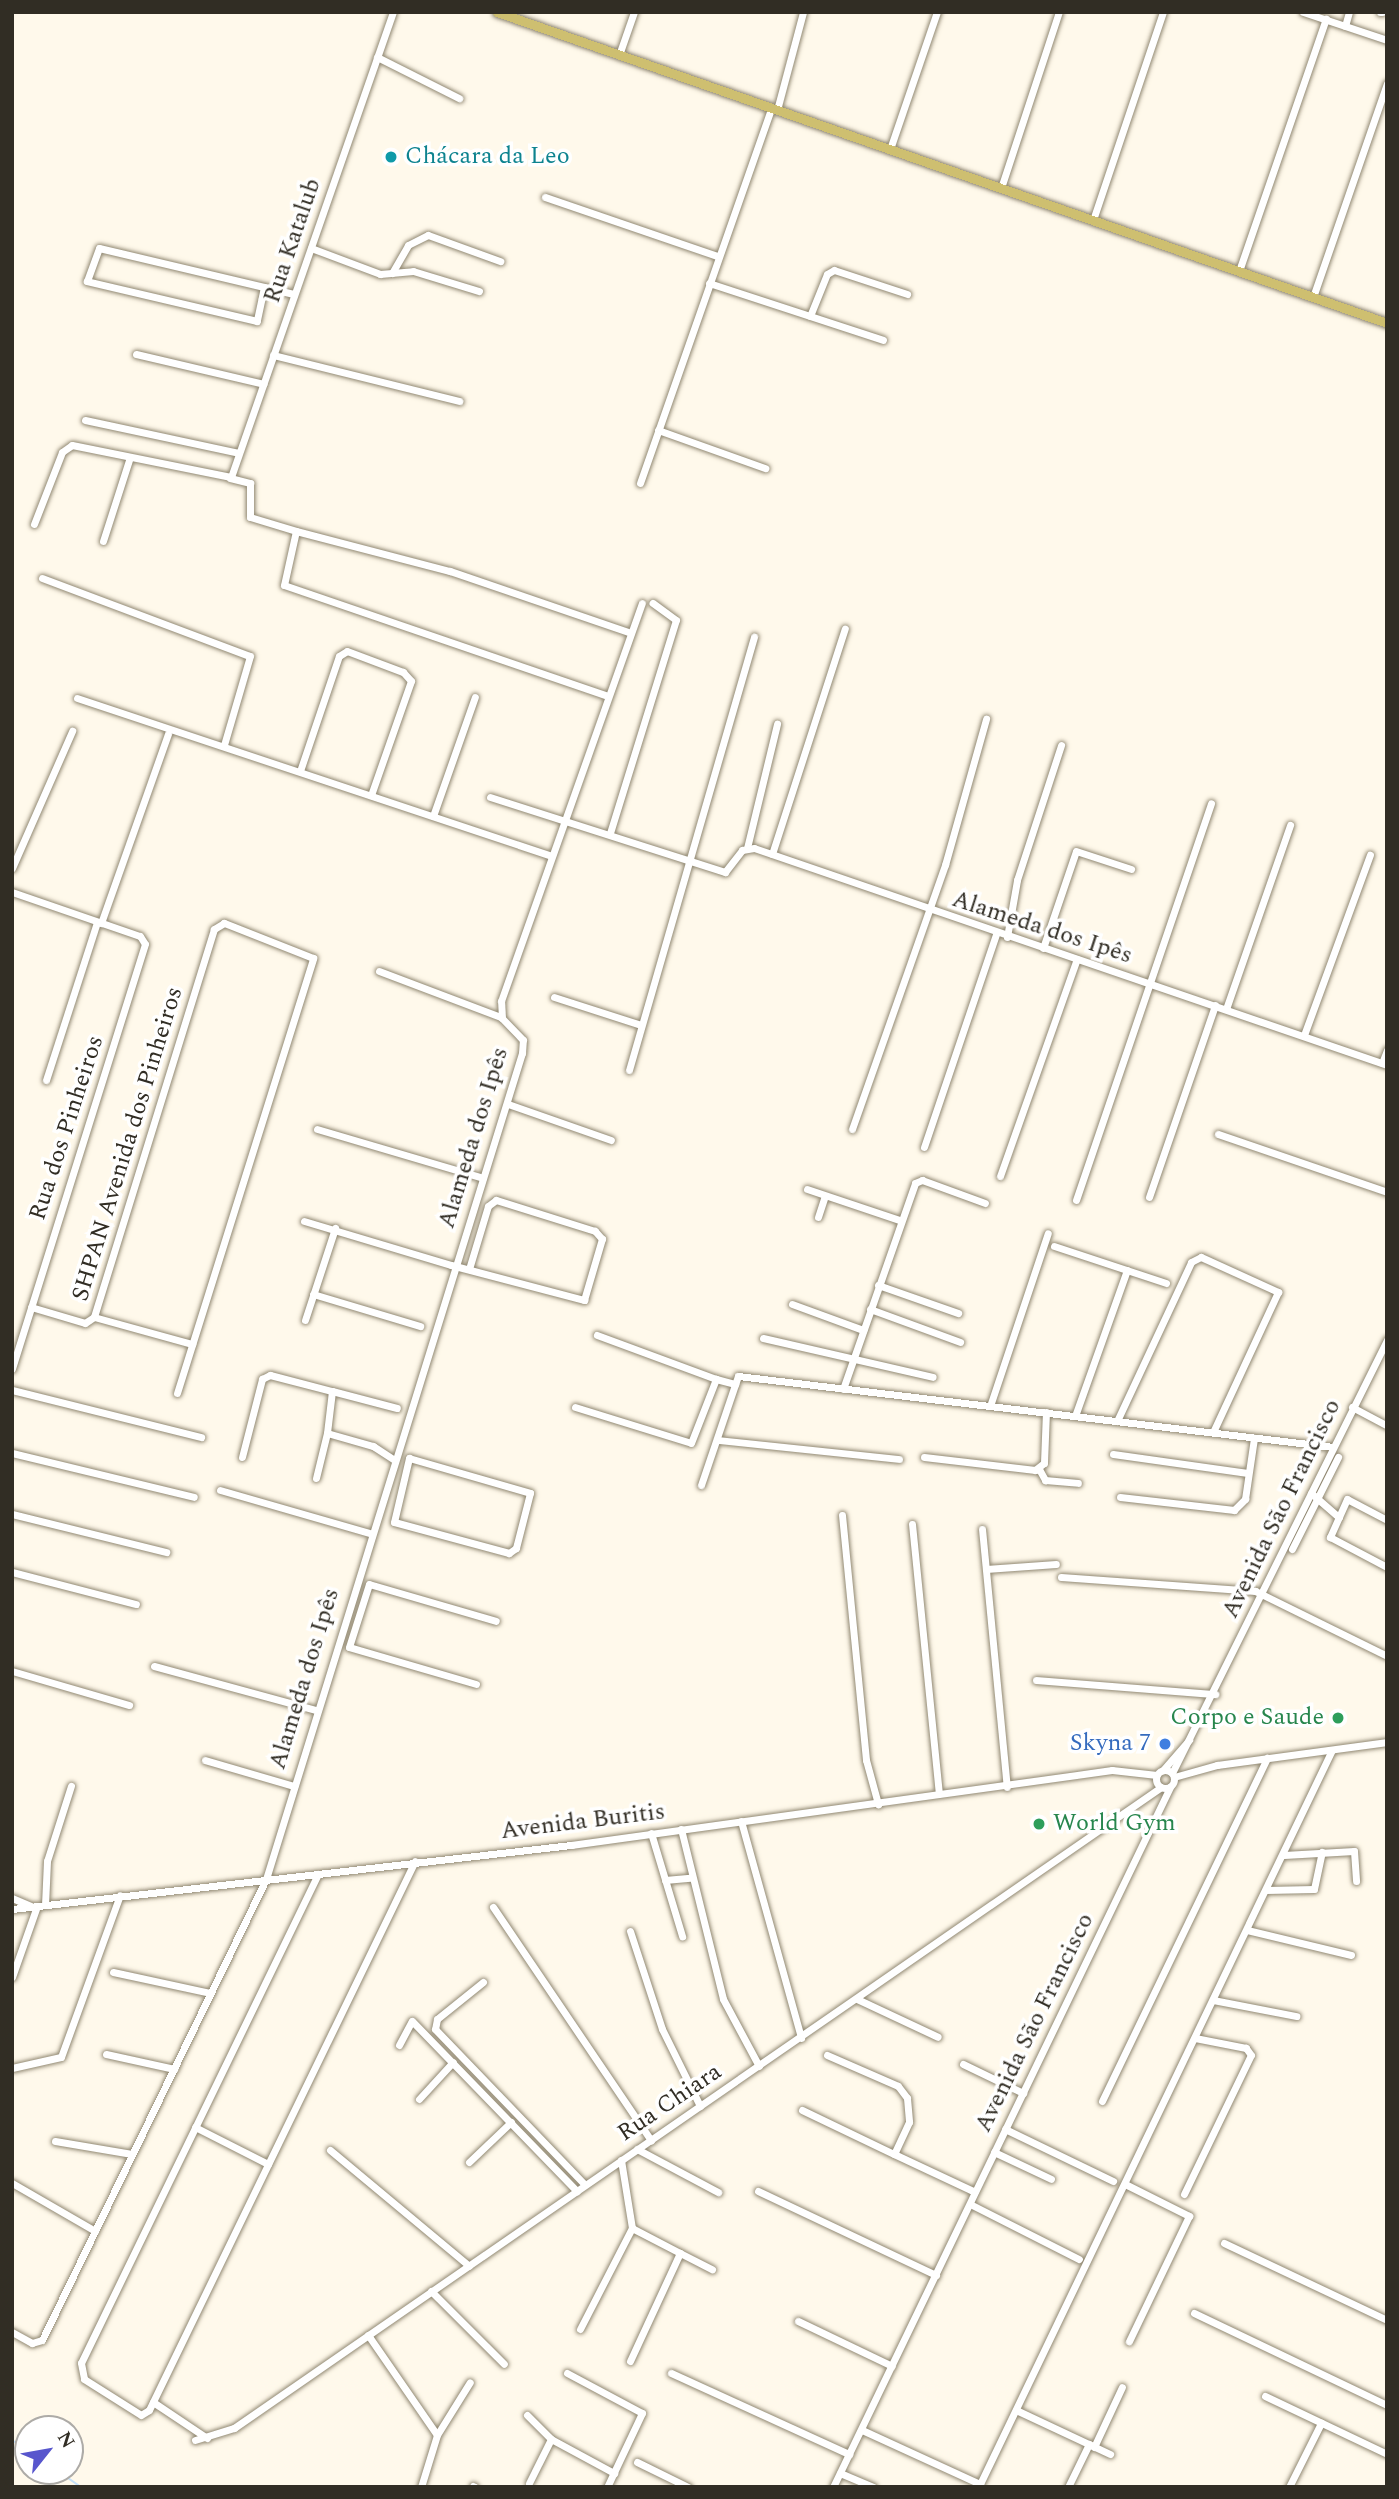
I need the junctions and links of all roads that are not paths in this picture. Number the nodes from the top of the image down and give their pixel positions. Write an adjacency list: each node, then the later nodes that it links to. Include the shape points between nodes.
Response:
1 (393, 12): 14 (street, Rua Katalub)
2 (497, 12): 13 (main road)
3 (634, 12): 13 (street)
4 (803, 12): 17 (street)
5 (937, 12): 18 (street)
6 (1059, 12): 19 (street)
7 (1163, 12): 21 (street)
8 (1303, 12): 10 (street)
9 (1349, 12): 11 (street)
10 (1326, 19): 11 (street); 25 (street)
11 (1345, 26): 12 (street)
12 (1387, 40)
13 (619, 55): 17 (main road)
14 (377, 57): 16 (street); 22 (street, Rua Katalub)
15 (1387, 83): 32 (street)
16 (459, 98)
17 (774, 109): 18 (main road); 23 (street)
18 (890, 149): 19 (main road)
19 (1000, 188): 21 (main road)
20 (545, 197): 23 (street)
21 (1093, 220): 25 (main road)
22 (310, 248): 26 (street); 31 (street, Rua Katalub)
23 (718, 256): 27 (street)
24 (500, 261): 26 (street, via 428,235 408,245)
25 (1239, 271): 32 (main road)
26 (392, 273): 29 (street, via 413,271)
27 (709, 283): 33 (street); 41 (street)
28 (264, 287): 28 (street, via 99,248 87,281 257,321); 31 (street)
29 (479, 291)
30 (907, 294): 33 (street, via 830,271)
31 (294, 295): 37 (street, Rua Katalub)
32 (1313, 297): 34 (main road)
33 (810, 316): 35 (street)
34 (1387, 323)
35 (883, 340)
36 (136, 354): 38 (street)
37 (273, 355): 38 (street, Rua Katalub); 39 (street)
38 (264, 384): 42 (street, Rua Katalub)
39 (459, 401)
40 (85, 420): 42 (street)
41 (658, 430): 44 (street); 46 (street)
42 (239, 453): 45 (street, Rua Katalub)
43 (130, 457): 45 (street); 47 (street, via 66,447); 49 (street)
44 (765, 468)
45 (228, 479): 48 (street, via 250,483 250,517)
46 (640, 483)
47 (34, 524)
48 (296, 531): 54 (street, via 450,570); 56 (street, via 284,585)
49 (103, 541)
50 (42, 578): 63 (street, via 250,656)
51 (642, 603): 54 (street, Alameda dos Ipês)
52 (653, 603): 72 (street, via 676,620)
53 (845, 628): 74 (street)
54 (628, 632): 56 (street, Alameda dos Ipês)
55 (754, 637): 77 (street)
56 (605, 695): 70 (street, Alameda dos Ipês)
57 (475, 696): 69 (street)
58 (77, 698): 63 (street)
59 (986, 719): 81 (street, via 945,865)
60 (777, 724): 73 (street)
61 (72, 731): 78 (street)
62 (168, 734): 82 (street)
63 (224, 745): 65 (street)
64 (1061, 745): 84 (street, via 1017,880)
65 (300, 771): 66 (street); 66 (street, via 339,656 347,651 403,672 411,681)
66 (371, 795): 69 (street)
67 (490, 797): 70 (street)
68 (1211, 803): 88 (street)
69 (433, 816): 76 (street)
70 (565, 818): 72 (street); 76 (street, Alameda dos Ipês)
71 (1290, 825): 91 (street)
72 (610, 833): 77 (street)
73 (747, 848): 74 (street, Alameda dos Ipês); 77 (street, via 727,872)
74 (772, 854): 81 (street, Alameda dos Ipês)
75 (1370, 855): 94 (street)
76 (551, 856): 92 (street, Alameda dos Ipês, via 501,1001)
77 (686, 859): 93 (street)
78 (12, 868)
79 (1131, 869): 85 (street, via 1076,851)
80 (12, 892): 82 (street)
81 (925, 910): 83 (street, Alameda dos Ipês); 101 (street)
82 (99, 923): 98 (street); 126 (street, Rua dos Pinheiros, via 144,940)
83 (996, 934): 84 (street, Alameda dos Ipês); 104 (street)
84 (1007, 937): 85 (street, Alameda dos Ipês)
85 (1043, 948): 86 (street, Alameda dos Ipês)
86 (1077, 959): 88 (street, Alameda dos Ipês); 105 (street)
87 (379, 971): 92 (street)
88 (1149, 983): 90 (street, Alameda dos Ipês); 111 (street)
89 (554, 997): 93 (street)
90 (1215, 1005): 91 (street, Alameda dos Ipês); 110 (street)
91 (1226, 1009): 94 (street, Alameda dos Ipês)
92 (502, 1018): 99 (street, Alameda dos Ipês, via 524,1043)
93 (641, 1025): 97 (street)
94 (1304, 1035): 96 (street, Alameda dos Ipês)
95 (1387, 1049): 96 (street)
96 (1384, 1064)
97 (629, 1070)
98 (46, 1080)
99 (508, 1104): 103 (street); 106 (street, Alameda dos Ipês)
100 (317, 1129): 106 (street)
101 (852, 1129)
102 (1218, 1133): 108 (street)
103 (611, 1140)
104 (924, 1147)
105 (1000, 1177)
106 (483, 1178): 119 (street, Alameda dos Ipês)
107 (807, 1189): 109 (street)
108 (1387, 1192)
109 (825, 1196): 113 (street); 114 (street)
110 (1149, 1197)
111 (1076, 1200)
112 (985, 1203): 114 (street, via 918,1181)
113 (818, 1217)
114 (899, 1220): 123 (street)
115 (304, 1221): 116 (street)
116 (335, 1228): 119 (street); 124 (street)
117 (1048, 1233): 147 (street)
118 (1054, 1246): 121 (street)
119 (455, 1265): 120 (street); 166 (street, Alameda dos Ipês)
120 (469, 1269): 120 (street, via 584,1300 602,1239 595,1231 496,1200 488,1206)
121 (1127, 1270): 122 (street); 152 (street)
122 (1166, 1283)
123 (878, 1285): 127 (street); 128 (street)
124 (313, 1294): 130 (street); 131 (street)
125 (792, 1304): 132 (street)
126 (31, 1307): 129 (street, via 85,1323); 139 (street, Rua dos Pinheiros)
127 (870, 1309): 132 (street); 136 (street)
128 (958, 1313)
129 (94, 1317): 137 (street, SHPAN Avenida dos Pinheiros); 137 (street, SHPAN Avenida dos Pinheiros, via 216,926 298,948 311,953 312,963)
130 (305, 1320)
131 (420, 1326)
132 (863, 1330): 138 (street)
133 (597, 1335): 141 (street)
134 (763, 1338): 138 (street)
135 (1387, 1339): 150 (street, Avenida São Francisco)
136 (960, 1342)
137 (192, 1344): 146 (street)
138 (853, 1358): 140 (street); 143 (street)
139 (12, 1369)
140 (933, 1377)
141 (716, 1379): 142 (street); 148 (street, via 691,1443)
142 (735, 1384): 143 (street, via 738,1376); 159 (street)
143 (844, 1389): 147 (street)
144 (12, 1390): 157 (street)
145 (332, 1391): 149 (street); 156 (street); 163 (street, via 266,1376)
146 (177, 1393)
147 (990, 1406): 151 (street)
148 (575, 1407)
149 (397, 1408)
150 (1352, 1408): 154 (street); 160 (street, Avenida São Francisco)
151 (1046, 1412): 152 (street); 168 (street)
152 (1075, 1416): 153 (street)
153 (1117, 1421): 155 (street); 155 (street, via 1191,1262 1200,1256 1276,1288 1276,1297)
154 (1387, 1426)
155 (1213, 1432): 158 (street)
156 (327, 1433): 166 (street, via 373,1446); 170 (street)
157 (201, 1437)
158 (1254, 1438): 160 (street); 169 (street)
159 (718, 1440): 167 (street); 173 (street)
160 (1333, 1447): 176 (street, Avenida São Francisco)
161 (12, 1453): 177 (street)
162 (1113, 1454): 169 (street)
163 (242, 1457)
164 (924, 1457): 168 (street)
165 (1338, 1457): 179 (street)
166 (393, 1459): 171 (street, Alameda dos Ipês)
167 (899, 1459)
168 (1039, 1469): 172 (street, via 1045,1480)
169 (1248, 1473): 178 (street, via 1245,1499 1234,1510)
170 (316, 1478)
171 (386, 1481): 174 (street); 186 (street, Alameda dos Ipês)
172 (1078, 1483)
173 (701, 1485)
174 (401, 1486): 174 (street, via 413,1457 516,1487 532,1498 509,1553 394,1522)
175 (220, 1490): 186 (street)
176 (1311, 1493): 179 (street); 194 (street, Avenida São Francisco)
177 (194, 1497)
178 (1120, 1497)
179 (1320, 1500): 182 (street); 187 (street)
180 (12, 1514): 188 (street)
181 (842, 1515): 220 (street, via 866,1760)
182 (1339, 1517): 183 (street, via 1346,1499); 190 (street, via 1330,1537)
183 (1387, 1520)
184 (912, 1524): 219 (street)
185 (982, 1529): 191 (street)
186 (369, 1533): 196 (street, Alameda dos Ipês)
187 (1292, 1549)
188 (166, 1552)
189 (1056, 1564): 191 (street)
190 (1387, 1567)
191 (986, 1569): 216 (street)
192 (12, 1572): 195 (street)
193 (1061, 1577): 194 (street)
194 (1263, 1593): 199 (street); 204 (street, Avenida São Francisco)
195 (136, 1604)
196 (345, 1613): 197 (street); 206 (street, Alameda dos Ipês)
197 (359, 1614): 198 (street, via 369,1584); 203 (street, via 349,1647)
198 (496, 1621)
199 (1387, 1656)
200 (154, 1666): 206 (street)
201 (12, 1671): 205 (street)
202 (1036, 1680): 204 (street)
203 (476, 1684)
204 (1215, 1694): 207 (street, Avenida São Francisco)
205 (129, 1705)
206 (313, 1709): 215 (street, Alameda dos Ipês)
207 (1194, 1734): 212 (street, Avenida São Francisco); 213 (street, Avenida São Francisco)
208 (1387, 1742): 209 (street)
209 (1332, 1750): 210 (street); 225 (street)
210 (1267, 1758): 213 (street); 262 (street)
211 (205, 1760): 215 (street)
212 (1160, 1772): 213 (street, Avenida Buritis); 216 (street, Avenida Buritis, via 1112,1770); 217 (street)
213 (1173, 1775): 218 (street, Avenida São Francisco)
214 (71, 1786): 235 (street)
215 (294, 1786): 229 (street, Alameda dos Ipês)
216 (1007, 1787): 219 (street, Avenida Buritis)
217 (1161, 1787): 218 (street); 246 (street, Rua Chiara)
218 (1170, 1787): 260 (street, Avenida São Francisco)
219 (939, 1794): 220 (street, Avenida Buritis)
220 (878, 1804): 221 (street, Avenida Buritis)
221 (741, 1821): 222 (street, Avenida Buritis); 250 (street)
222 (681, 1829): 223 (street, Avenida Buritis); 228 (street)
223 (651, 1833): 226 (street, Avenida Buritis); 230 (street)
224 (1322, 1853): 225 (street); 231 (street, via 1354,1851); 232 (street, via 1314,1889)
225 (1284, 1855): 232 (street)
226 (415, 1861): 227 (street, Avenida Buritis); 277 (street)
227 (318, 1874): 229 (street, Avenida Buritis); 266 (street)
228 (690, 1878): 230 (street); 257 (street, via 723,1999)
229 (267, 1879): 233 (street, Avenida Buritis); 245 (street, Alameda dos Ipês)
230 (665, 1880): 240 (street)
231 (1356, 1881)
232 (1266, 1890): 238 (street)
233 (120, 1895): 235 (street, Avenida Buritis); 258 (street, via 61,2057)
234 (12, 1898): 235 (street)
235 (38, 1906): 237 (street, Avenida Buritis); 243 (street)
236 (493, 1907): 268 (street)
237 (12, 1909)
238 (1247, 1930): 241 (street); 247 (street)
239 (630, 1931): 263 (street, via 662,2029)
240 (682, 1936)
241 (1351, 1955)
242 (113, 1972): 245 (street)
243 (12, 1977)
244 (484, 1982): 282 (street, via 437,2020 435,2029)
245 (210, 1993): 259 (street, Alameda dos Ipês)
246 (857, 1999): 249 (street); 250 (street, Rua Chiara)
247 (1213, 2000): 248 (street); 251 (street)
248 (1296, 2016)
249 (938, 2037)
250 (801, 2038): 257 (street, Rua Chiara)
251 (1195, 2038): 281 (street); 287 (street, via 1246,2048 1251,2055)
252 (399, 2045): 255 (street, via 412,2021)
253 (106, 2054): 259 (street)
254 (827, 2055): 274 (street, via 898,2086 907,2098 909,2122)
255 (453, 2062): 261 (street); 265 (street)
256 (963, 2064): 260 (street)
257 (759, 2066): 263 (street, Rua Chiara)
258 (12, 2068)
259 (174, 2069): 273 (street, Alameda dos Ipês)
260 (1023, 2093): 267 (street, Avenida São Francisco)
261 (419, 2099)
262 (1102, 2101)
263 (700, 2106): 268 (street, Rua Chiara)
264 (802, 2110): 274 (street)
265 (511, 2122): 276 (street); 283 (street)
266 (195, 2127): 277 (street); 313 (street, via 80,2369 83,2379 139,2414)
267 (1005, 2129): 272 (street, Avenida São Francisco); 279 (street)
268 (651, 2140): 270 (street, Rua Chiara)
269 (55, 2141): 273 (street)
270 (637, 2149): 275 (street, Rua Chiara); 285 (street)
271 (330, 2150): 294 (street)
272 (994, 2152): 278 (street); 286 (street, Avenida São Francisco)
273 (132, 2154): 290 (street, Alameda dos Ipês)
274 (894, 2154): 286 (street)
275 (621, 2160): 282 (street, Rua Chiara); 289 (street)
276 (469, 2162)
277 (268, 2164): 313 (street)
278 (1051, 2179)
279 (1113, 2180)
280 (12, 2183): 290 (street)
281 (1125, 2184): 304 (street, via 1189,2216); 315 (street)
282 (585, 2185): 283 (street, Rua Chiara)
283 (576, 2191): 294 (street, Rua Chiara)
284 (758, 2191): 296 (street)
285 (718, 2192)
286 (975, 2192): 288 (street, Avenida São Francisco)
287 (1184, 2194)
288 (970, 2204): 293 (street); 296 (street, Avenida São Francisco)
289 (632, 2228): 292 (street); 301 (street)
290 (95, 2231): 302 (street, Alameda dos Ipês, via 41,2340 32,2343)
291 (1224, 2243): 299 (street)
292 (680, 2253): 295 (street); 305 (street)
293 (1079, 2259)
294 (469, 2266): 297 (street, Rua Chiara)
295 (712, 2269)
296 (936, 2275): 307 (street, Avenida São Francisco)
297 (431, 2291): 303 (street, Rua Chiara); 306 (street)
298 (1194, 2314): 314 (street)
299 (1387, 2320)
300 (798, 2321): 307 (street)
301 (580, 2329)
302 (12, 2332)
303 (369, 2334): 319 (street); 320 (street, Rua Chiara, via 234,2428)
304 (1129, 2341)
305 (630, 2361)
306 (504, 2364)
307 (892, 2366): 318 (street, Avenida São Francisco)
308 (568, 2374): 328 (street, via 642,2413)
309 (671, 2374): 324 (street)
310 (470, 2382): 319 (street)
311 (1122, 2387): 323 (street)
312 (1265, 2396): 317 (street)
313 (153, 2402): 320 (street)
314 (1387, 2405)
315 (1016, 2410): 318 (street, via 977,2485); 323 (street)
316 (527, 2415): 321 (street)
317 (1321, 2423): 326 (street); 337 (street)
318 (862, 2430): 324 (street, Avenida São Francisco)
319 (437, 2435): 331 (street)
320 (206, 2438): 322 (street, Rua Chiara)
321 (551, 2439): 328 (street); 330 (street)
322 (195, 2440)
323 (1092, 2445): 325 (street); 336 (street)
324 (849, 2454): 329 (street, Avenida São Francisco)
325 (1110, 2454)
326 (1387, 2454)
327 (637, 2462): 333 (street)
328 (614, 2473): 332 (street)
329 (840, 2473): 334 (street, Avenida São Francisco); 335 (street)
330 (529, 2483)
331 (421, 2487)
332 (607, 2487)
333 (688, 2487)
334 (834, 2487)
335 (873, 2487)
336 (1068, 2487)
337 (1289, 2487)

